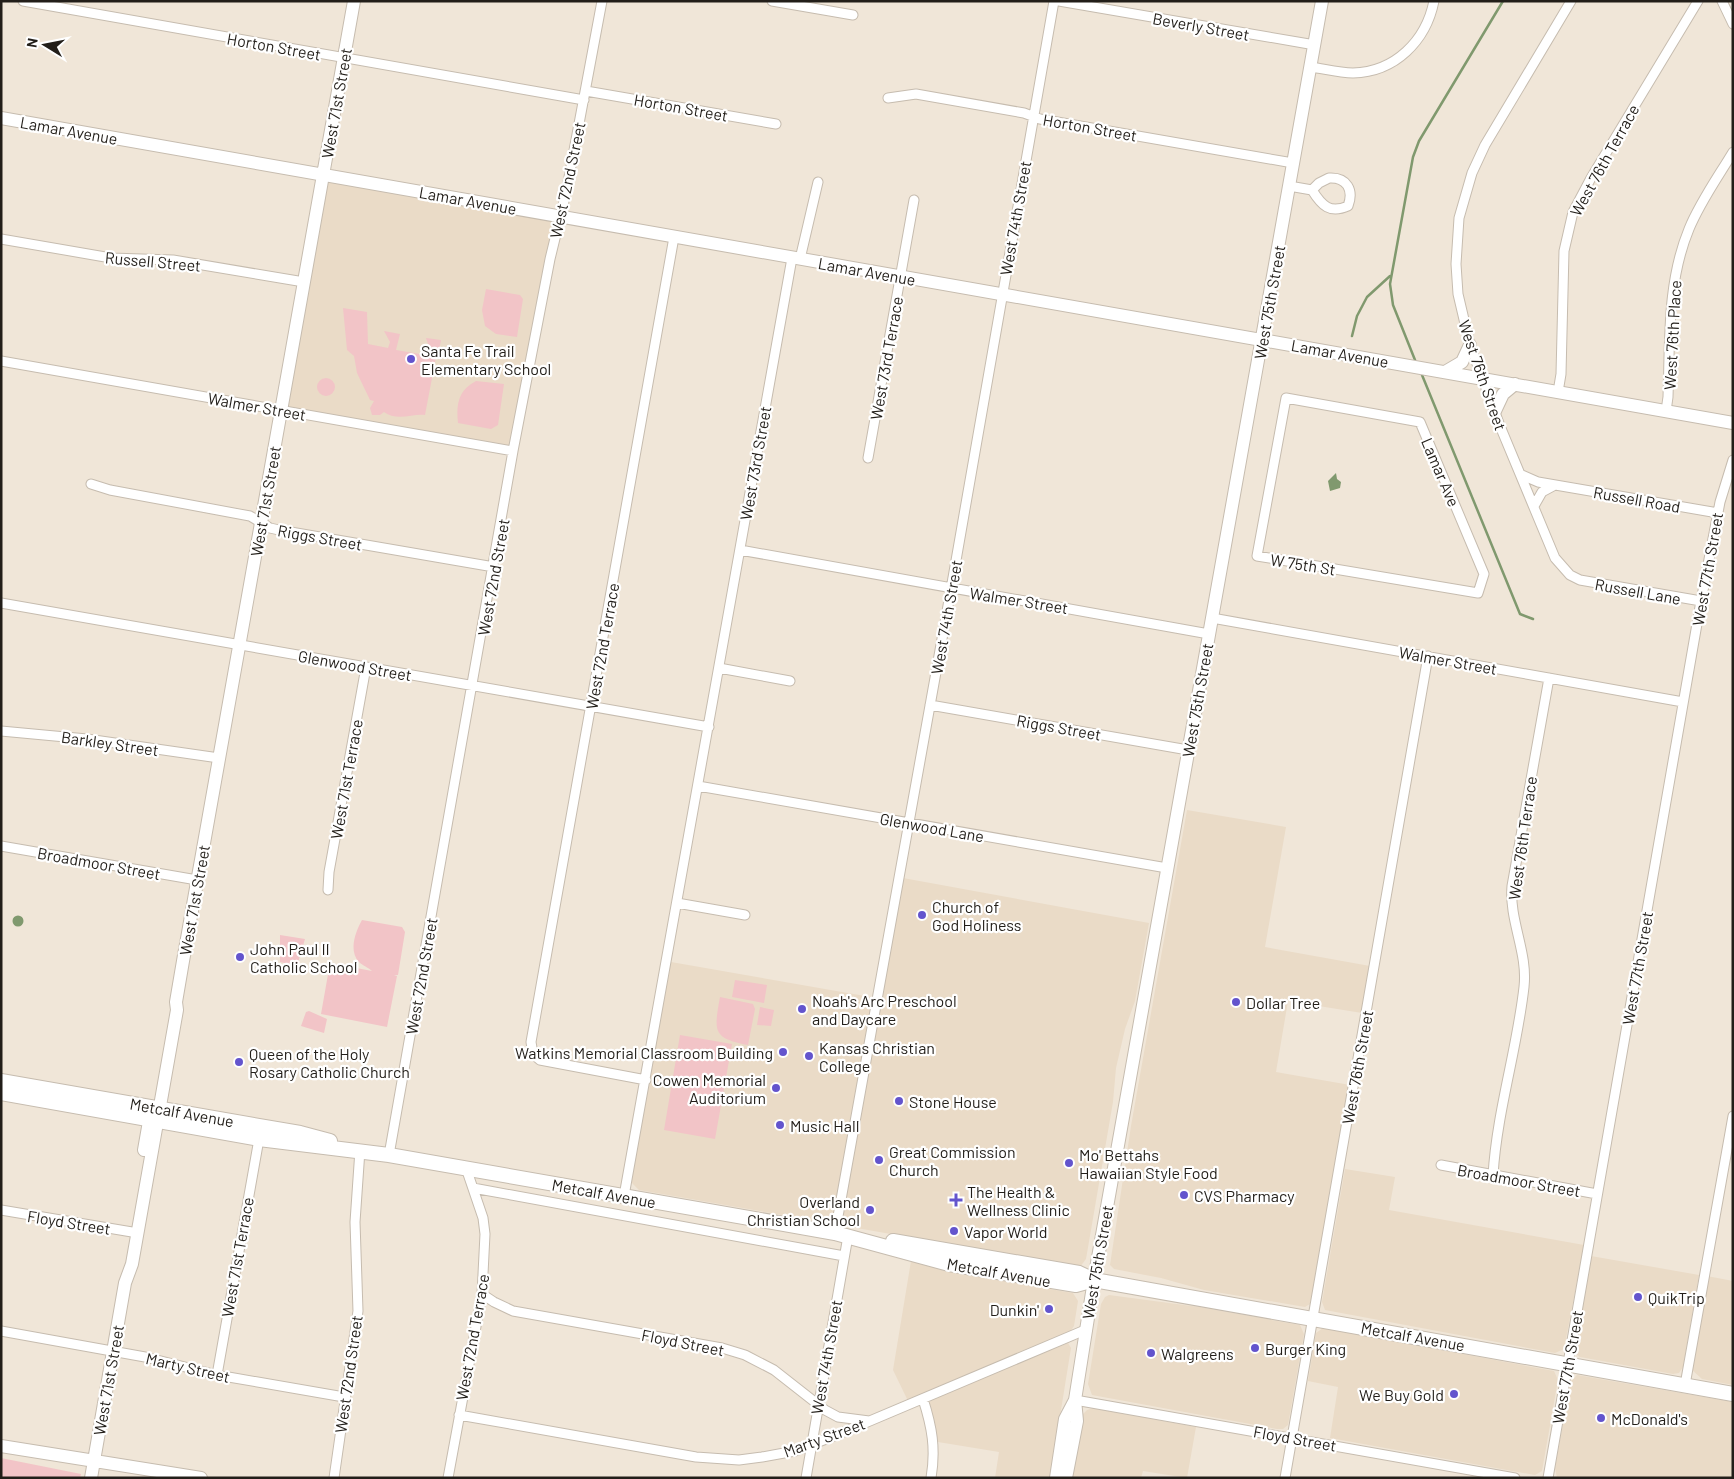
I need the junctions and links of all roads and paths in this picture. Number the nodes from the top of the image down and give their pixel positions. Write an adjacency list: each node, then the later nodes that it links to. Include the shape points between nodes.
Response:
1 (23, 1): 15 (street, Horton Street)
2 (354, 1): 15 (street, West 71st Street)
3 (602, 1): 17 (street, West 72nd Street)
4 (772, 1): 12 (street)
5 (1054, 1): 19 (street, West 74th Street)
6 (1059, 1): 14 (street, Beverly Street)
7 (1322, 1): 14 (street, West 75th Street)
8 (1434, 1): 16 (street, via 1421,35 1396,60 1364,72)
9 (1571, 1): 37 (street, West 76th Street, via 1485,145 1465,192 1457,235 1456,264 1458,294)
10 (1699, 2): 42 (street, West 76th Terrace, via 1573,212 1564,251)
11 (1721, 2): 13 (street)
12 (853, 15)
13 (1733, 24)
14 (1315, 45): 16 (street, West 75th Street)
15 (344, 58): 17 (street, Horton Street); 24 (street, West 71st Street)
16 (1310, 67): 23 (street, West 75th Street)
17 (585, 95): 21 (street, Horton Street); 29 (street, West 72nd Street)
18 (888, 98): 19 (street, Horton Street, via 916,94)
19 (1033, 116): 23 (street, Horton Street); 35 (street, West 74th Street)
20 (1, 118): 24 (street, Lamar Avenue)
21 (776, 124)
22 (1733, 152): 46 (street, West 76th Place, via 1698,211 1681,250 1671,302)
23 (1293, 163): 26 (street, West 75th Street)
24 (323, 175): 29 (street, Lamar Avenue); 34 (street, West 71st Street)
25 (818, 182): 32 (street, West 73rd Street)
26 (1289, 186): 27 (street); 36 (street, West 75th Street)
27 (1312, 190): 27 (street, via 1328,210 1348,206 1351,197 1350,188 1336,178 1329,178)
28 (914, 200): 33 (street, West 73rd Terrace)
29 (562, 216): 30 (street, Lamar Avenue); 48 (street, West 72nd Street, via 550,259)
30 (674, 237): 32 (street, Lamar Avenue); 75 (street, West 72nd Terrace)
31 (1, 239): 34 (street, Russell Street, via 111,258 173,260)
32 (796, 259): 33 (street, Lamar Avenue); 57 (street, West 73rd Street)
33 (900, 276): 35 (street, Lamar Avenue); 49 (street, West 73rd Terrace)
34 (304, 282): 44 (street, West 71st Street)
35 (1002, 294): 36 (street, Lamar Avenue); 60 (street, West 74th Street)
36 (1262, 339): 39 (street, Lamar Avenue); 64 (street, West 75th Street)
37 (1470, 345): 39 (street, via 1462,362); 40 (street, West 76th Street)
38 (1, 361): 44 (street, Walmer Street)
39 (1445, 372): 40 (street, Lamar Avenue)
40 (1482, 378): 41 (street, Lamar Avenue); 45 (street, West 76th Street)
41 (1515, 384): 42 (street, Lamar Avenue); 45 (street, via 1503,394)
42 (1558, 392): 46 (street, Lamar Avenue)
43 (1286, 398): 61 (street, Lamar Ave, via 1420,422 1484,574); 61 (street, W 75th St, via 1257,556)
44 (281, 411): 48 (street, Walmer Street); 56 (street, West 71st Street)
45 (1495, 411): 51 (street, West 76th Street)
46 (1666, 411): 47 (street, Lamar Avenue)
47 (1733, 423)
48 (513, 451): 58 (street, West 72nd Street)
49 (868, 458)
50 (1733, 460): 55 (street, West 77th Street)
51 (1522, 475): 53 (street, Russell Road); 54 (street, West 76th Street)
52 (91, 484): 56 (street, Riggs Street, via 250,516)
53 (1555, 485): 54 (street, via 1542,492); 55 (street, Russell Road)
54 (1534, 506): 59 (street, West 76th Street, via 1555,558)
55 (1718, 513): 62 (street, West 77th Street)
56 (261, 523): 58 (street, Riggs Street, via 279,530); 66 (street, West 71st Street)
57 (740, 550): 60 (street, Walmer Street); 69 (street, West 73rd Street)
58 (494, 567): 72 (street, West 72nd Street)
59 (1576, 578): 62 (street, Russell Lane)
60 (951, 589): 65 (street, Walmer Street); 74 (street, West 74th Street)
61 (1478, 593)
62 (1701, 601): 73 (street, West 77th Street)
63 (1, 603): 66 (street, Glenwood Street)
64 (1212, 618): 65 (street, West 75th Street); 67 (street, Walmer Street)
65 (1209, 634): 78 (street, West 75th Street)
66 (240, 643): 68 (street, Glenwood Street); 79 (street, West 71st Street)
67 (1428, 656): 70 (street, Walmer Street); 108 (street, West 76th Street)
68 (366, 668): 72 (street, Glenwood Street); 85 (street, West 71st Terrace)
69 (719, 668): 71 (street); 76 (street, West 73rd Street)
70 (1548, 678): 73 (street, Walmer Street); 98 (street, West 76th Terrace, via 1512,886 1513,916 1523,953 1524,987)
71 (790, 681)
72 (473, 686): 75 (street, Glenwood Street); 95 (street, West 72nd Street)
73 (1683, 702): 100 (street, West 77th Street)
74 (930, 705): 78 (street, Riggs Street); 81 (street, West 74th Street)
75 (591, 706): 76 (street, Glenwood Street); 88 (street, West 72nd Terrace, via 531,1042 537,1058 546,1061)
76 (709, 727): 80 (street, West 73rd Street)
77 (1, 731): 79 (street, Barkley Street, via 87,739)
78 (1188, 750): 83 (street, West 75th Street)
79 (219, 758): 84 (street, West 71st Street)
80 (698, 786): 81 (street, Glenwood Lane); 86 (street, West 73rd Street)
81 (908, 823): 83 (street, Glenwood Lane); 104 (street, West 74th Street)
82 (1, 846): 84 (street, Broadmoor Street)
83 (1167, 868): 106 (street, West 75th Street)
84 (197, 880): 91 (street, West 71st Street, via 177,1010)
85 (328, 890)
86 (677, 903): 87 (street); 88 (street, West 73rd Street)
87 (745, 915)
88 (646, 1080): 101 (street, West 73rd Street)
89 (1, 1081): 91 (main road, Metcalf Avenue)
90 (1, 1093): 91 (main road, Metcalf Avenue)
91 (154, 1115): 93 (main road, Metcalf Avenue); 94 (main road, Metcalf Avenue, via 300,1133); 103 (street, West 71st Street)
92 (1733, 1116): 114 (street)
93 (259, 1139): 94 (main road, Metcalf Avenue); 113 (street, West 71st Terrace)
94 (360, 1150): 95 (main road, Metcalf Avenue); 116 (street, West 72nd Street, via 355,1222 358,1311)
95 (389, 1155): 97 (main road, Metcalf Avenue)
96 (1441, 1165): 98 (street, Broadmoor Street)
97 (466, 1168): 99 (street, West 72nd Terrace); 101 (main road, Metcalf Avenue)
98 (1493, 1175): 100 (street, Broadmoor Street)
99 (474, 1188): 105 (street); 107 (street, West 72nd Terrace, via 485,1234)
100 (1598, 1194): 112 (street, West 77th Street)
101 (624, 1196): 104 (main road, Metcalf Avenue)
102 (1, 1210): 103 (street, Floyd Street)
103 (133, 1232): 111 (street, West 71st Street, via 132,1264 125,1283)
104 (841, 1234): 105 (street, West 74th Street); 106 (main road, Metcalf Avenue, via 1080,1273)
105 (844, 1256): 119 (street, West 74th Street)
106 (1094, 1280): 108 (main road, Metcalf Avenue); 109 (street, West 75th Street)
107 (482, 1294): 119 (street, Floyd Street, via 513,1310 745,1355 774,1370); 120 (street, West 72nd Terrace)
108 (1314, 1319): 112 (main road, Metcalf Avenue); 122 (street, West 76th Street)
109 (1085, 1330): 117 (street, Marty Street); 118 (street, West 75th Street)
110 (1, 1331): 111 (street, Marty Street)
111 (113, 1351): 113 (street, Marty Street); 125 (street, West 71st Street)
112 (1567, 1363): 114 (main road, Metcalf Avenue); 136 (street, West 77th Street)
113 (217, 1375): 116 (street, Marty Street)
114 (1685, 1385): 115 (main road, Metcalf Avenue)
115 (1733, 1394)
116 (344, 1398): 128 (street, West 72nd Street)
117 (923, 1399): 121 (street, Marty Street); 131 (street, via 934,1438)
118 (1074, 1400): 122 (street, Floyd Street); 132 (street, West 75th Street, via 1065,1419); 133 (street, West 75th Street, via 1077,1421)
119 (818, 1404): 121 (street, Floyd Street, via 838,1416); 123 (street, West 74th Street)
120 (459, 1415): 123 (street, Marty Street, via 713,1459 762,1457); 129 (street, West 72nd Terrace)
121 (870, 1421): 123 (street, Marty Street)
122 (1293, 1438): 134 (street, West 76th Street); 135 (street, Floyd Street)
123 (811, 1445): 130 (street, West 74th Street)
124 (1, 1446): 125 (street)
125 (93, 1462): 126 (street, West 71st Street); 127 (street)
126 (91, 1478)
127 (201, 1478)
128 (334, 1478)
129 (448, 1478)
130 (806, 1478)
131 (931, 1478)
132 (1056, 1478)
133 (1066, 1478)
134 (1285, 1478)
135 (1515, 1478)
136 (1548, 1478)

